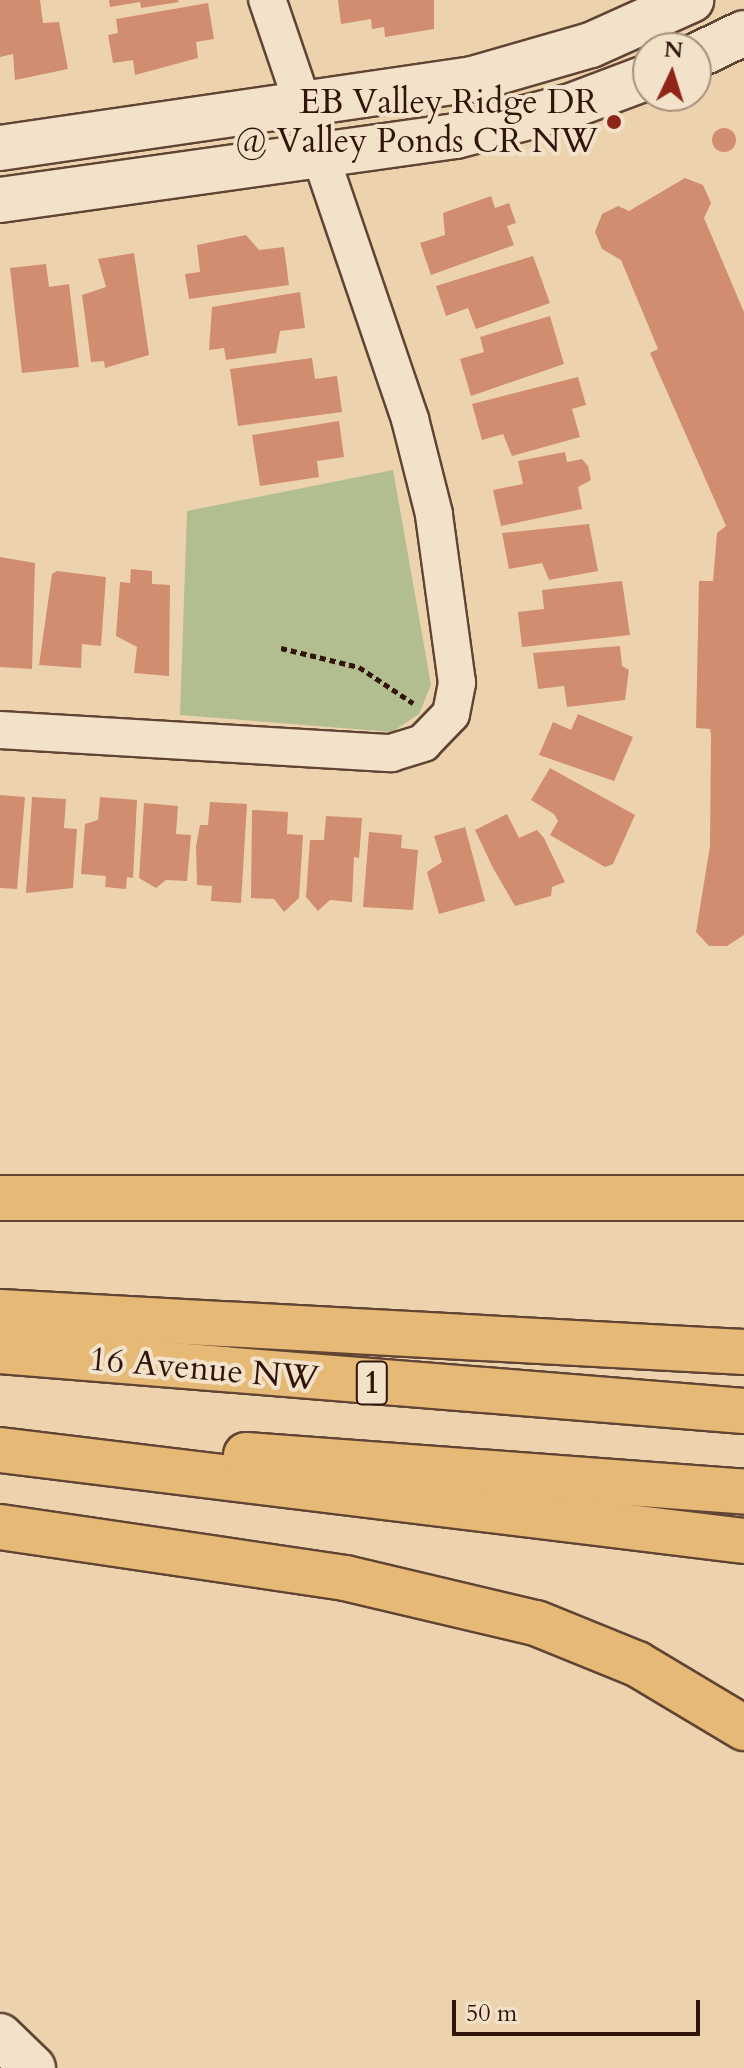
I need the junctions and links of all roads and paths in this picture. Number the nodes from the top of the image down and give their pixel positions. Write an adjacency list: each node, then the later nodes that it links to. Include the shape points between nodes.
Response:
1 (267, 0): 6 (street)
2 (691, 0): 6 (street, via 518,68)
3 (744, 33): 4 (street)
4 (712, 48)
5 (632, 83): 8 (street, via 531,118)
6 (305, 107): 7 (street); 8 (street)
7 (0, 148)
8 (322, 160): 9 (street); 12 (street, via 400,388 434,514 457,683 451,714 433,736 391,753)
9 (0, 200)
10 (281, 648): 11 (path, via 359,667 394,686)
11 (418, 709)
12 (0, 730)
13 (0, 1198): 14 (highway)
14 (744, 1198)
15 (0, 1312): 17 (highway)
16 (0, 1351): 18 (highway, 16 Avenue NW / 1)
17 (744, 1352)
18 (744, 1411)
19 (0, 1436): 21 (highway)
20 (0, 1450): 23 (highway)
21 (744, 1492)
22 (0, 1527): 24 (highway, via 345,1578 536,1623 637,1664)
23 (744, 1541)
24 (744, 1728)
25 (0, 2036): 26 (street)
26 (33, 2068)

